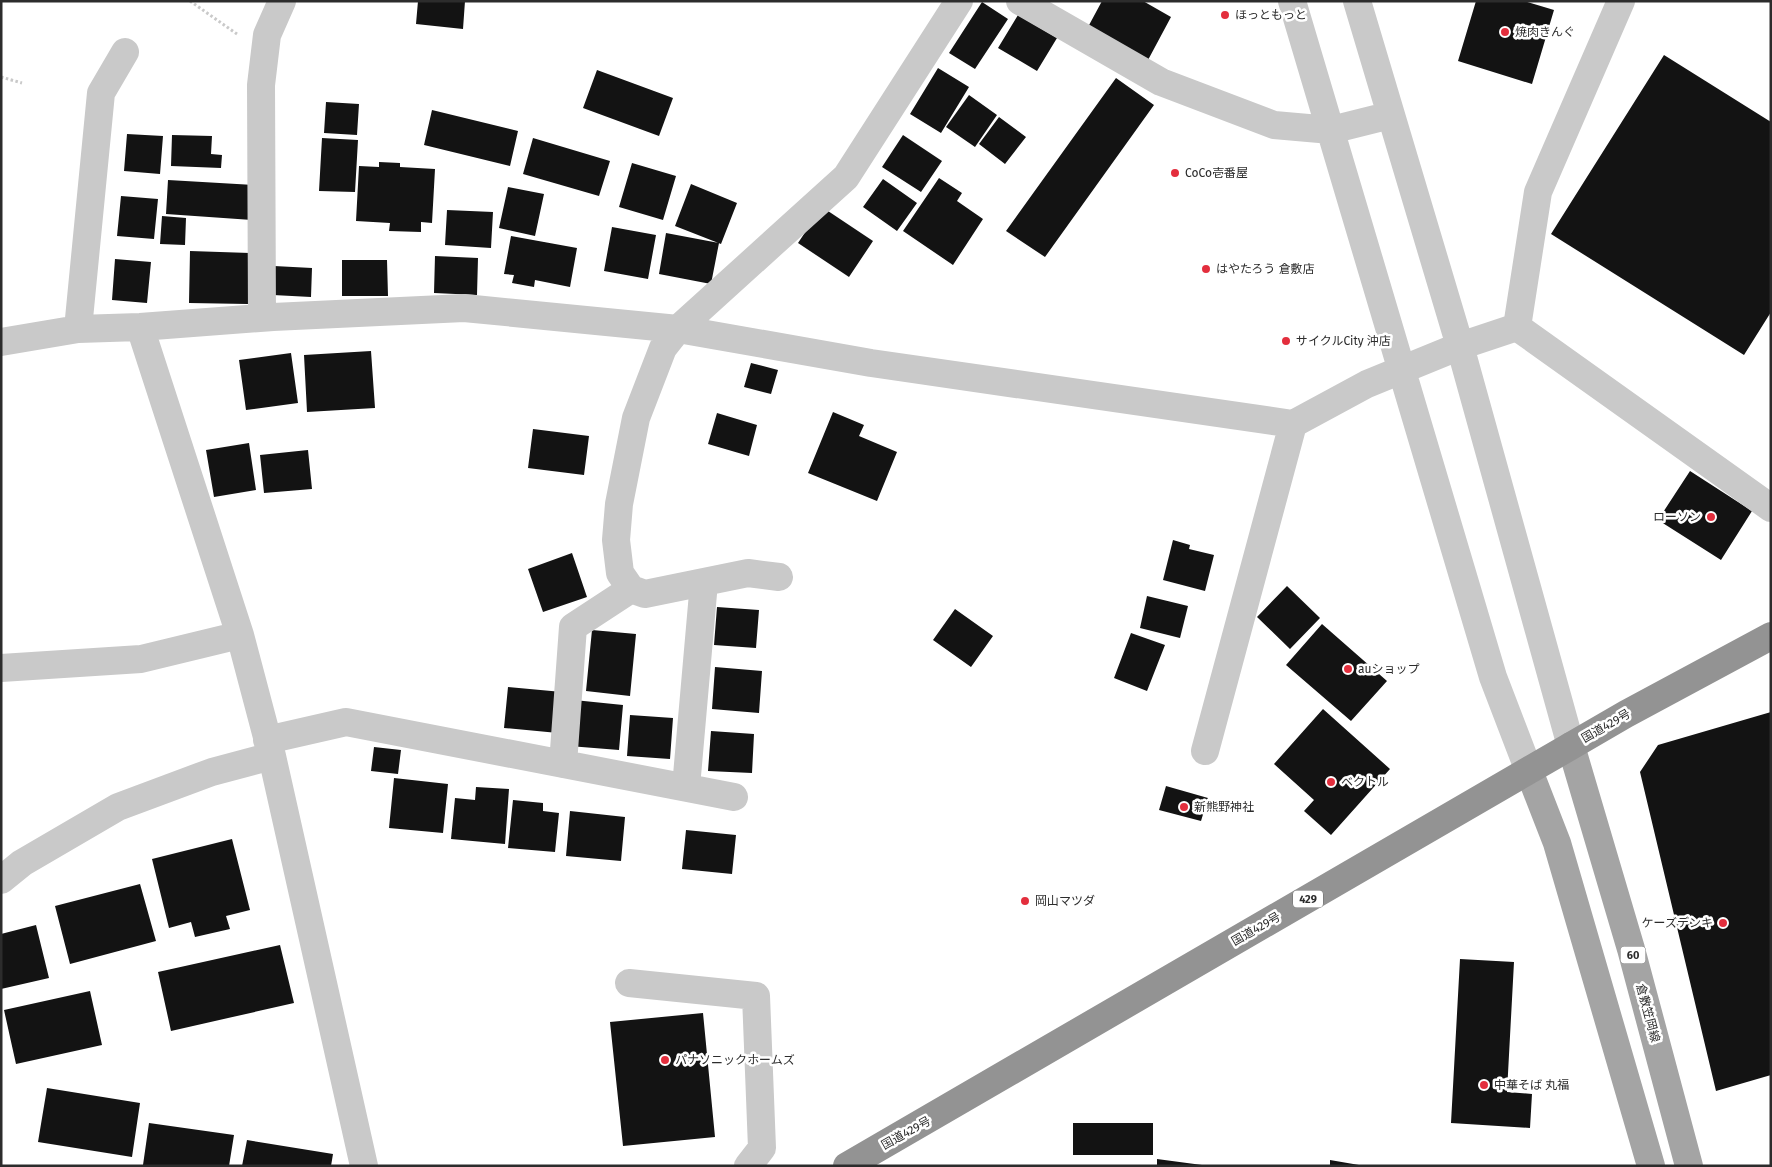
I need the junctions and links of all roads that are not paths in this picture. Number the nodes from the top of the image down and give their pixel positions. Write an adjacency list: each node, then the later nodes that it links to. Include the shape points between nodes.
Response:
1 (282, 1): 10 (street, via 267,35 261,85)
2 (959, 1): 13 (street, via 846,176)
3 (1020, 1): 9 (street, via 1161,82 1274,124)
4 (1292, 1): 9 (street)
5 (1357, 1): 8 (street)
6 (1620, 1): 12 (street, via 1538,192)
7 (125, 52): 14 (street, via 101,93)
8 (1391, 115): 9 (street); 16 (street)
9 (1331, 130): 17 (street)
10 (262, 318): 11 (street); 13 (street, via 464,308)
11 (140, 327): 14 (street); 23 (street)
12 (1517, 327): 16 (street); 19 (street)
13 (678, 328): 18 (street, via 870,363); 22 (street, via 663,348 636,418 619,504 616,540 620,573)
14 (78, 329): 15 (street)
15 (1, 342)
16 (1460, 346): 17 (street); 26 (street)
17 (1402, 371): 18 (street, via 1368,384); 30 (street, via 1493,677)
18 (1294, 424): 28 (street)
19 (1771, 508)
20 (780, 576): 21 (street, via 748,573)
21 (704, 582): 22 (street, via 646,594); 31 (street)
22 (631, 589): 29 (street, via 573,627)
23 (240, 635): 25 (street, via 141,659); 27 (street)
24 (1771, 636): 26 (highway, 国道429号 / 429)
25 (1, 668)
26 (1572, 746): 30 (highway, 国道429号 / 429); 39 (main road, 倉敷笠岡線 / 60)
27 (270, 748): 29 (street, via 346,722); 33 (street, via 118,807); 35 (street)
28 (1205, 751)
29 (563, 764): 31 (street)
30 (1529, 771): 37 (highway, 国道429号 / 429); 38 (main road, via 1557,843)
31 (686, 787): 32 (street)
32 (734, 796)
33 (1, 880)
34 (629, 983): 36 (street, via 756,996 762,1148)
35 (364, 1166)
36 (748, 1166)
37 (847, 1166)
38 (1651, 1166)
39 (1689, 1166)

